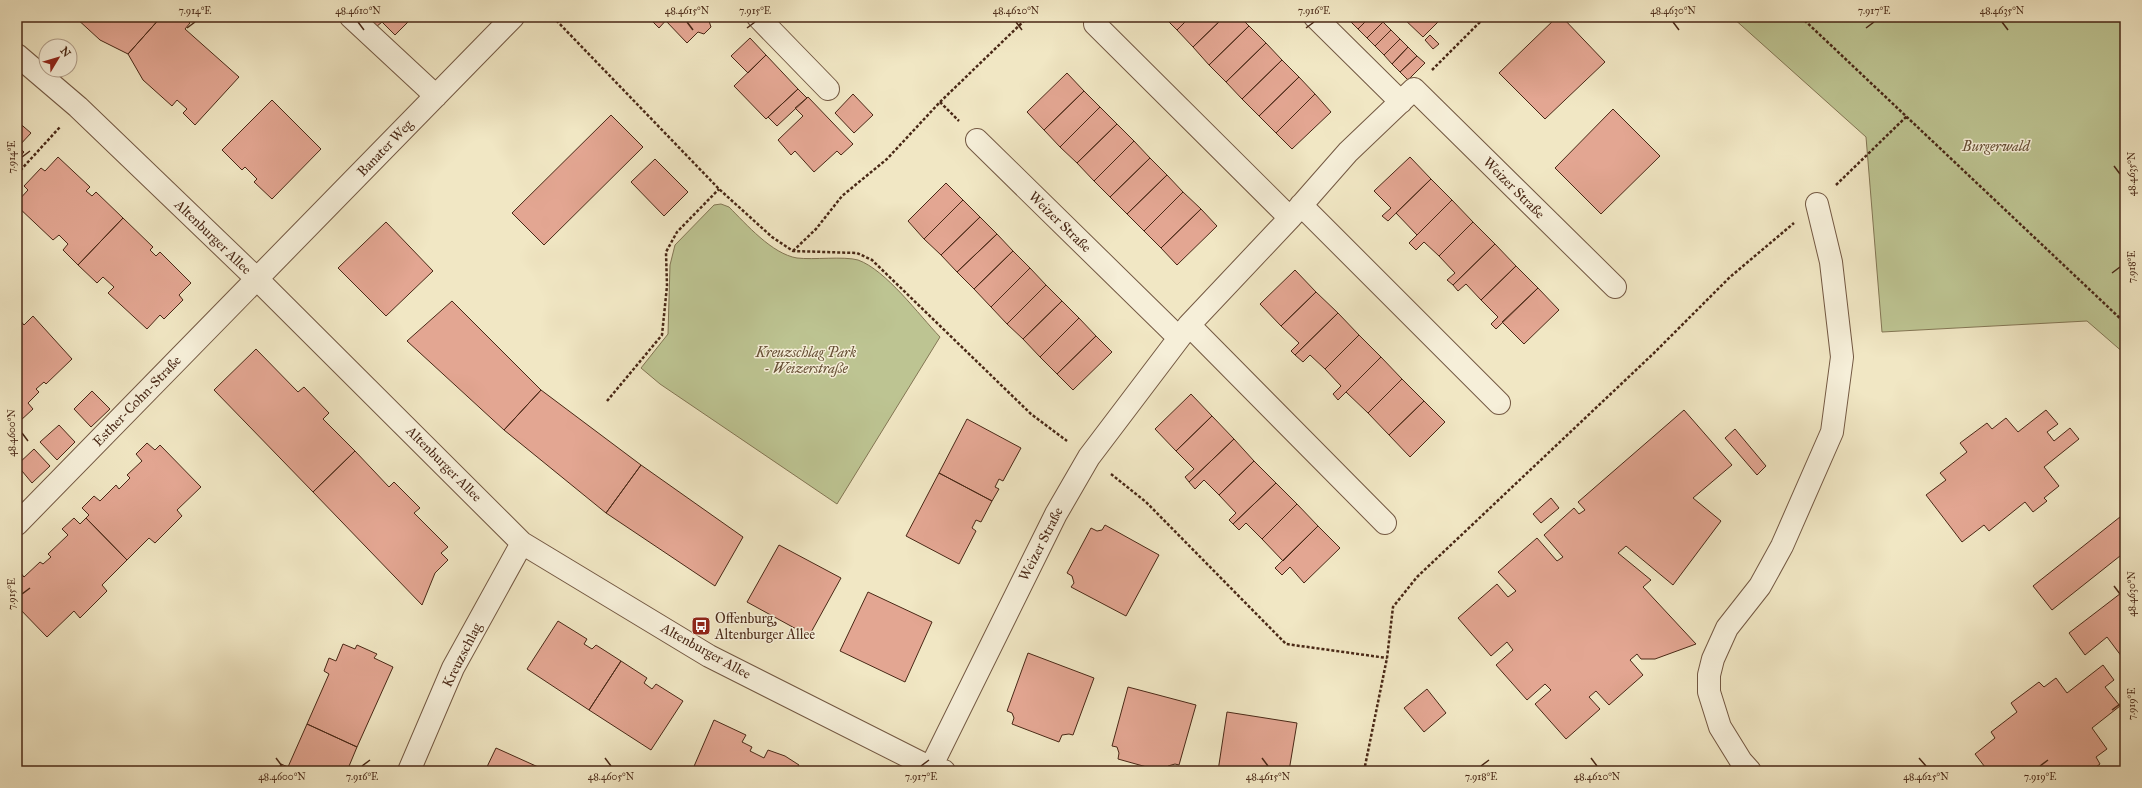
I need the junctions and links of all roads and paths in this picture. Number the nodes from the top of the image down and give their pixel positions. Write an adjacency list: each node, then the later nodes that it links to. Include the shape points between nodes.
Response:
1 (351, 17): 13 (street)
2 (513, 17): 13 (street, Banater Weg)
3 (553, 17): 18 (path)
4 (758, 17): 11 (street)
5 (1028, 17): 18 (path, via 940,102 887,158 842,196 816,229 793,252 772,237)
6 (1314, 17): 12 (street, Weizer Straße)
7 (1485, 17): 12 (path)
8 (1801, 17): 15 (path)
9 (1095, 24): 20 (street)
10 (17, 55): 14 (street, Altenburger Allee)
11 (828, 89)
12 (1407, 95): 20 (street, Weizer Straße, via 1348,152); 22 (street, Weizer Straße)
13 (436, 96): 21 (street, Banater Weg)
14 (78, 107): 17 (path); 21 (street, Altenburger Allee)
15 (1907, 116): 19 (path); 23 (path)
16 (977, 140): 24 (street, Weizer Straße)
17 (17, 174)
18 (719, 189): 25 (path, via 677,232 666,252 667,286 662,334)
19 (1817, 204): 32 (path, via 1730,277 1654,353 1417,577 1393,608); 33 (street, via 1831,262 1842,357 1832,432 1782,546 1760,586 1727,628 1709,675 1709,692 1720,727 1737,756)
20 (1295, 212): 24 (street, Weizer Straße); 26 (street)
21 (257, 279): 27 (street, Esther-Cohn-Straße); 29 (street, Altenburger Allee)
22 (1615, 287)
23 (2125, 323)
24 (1184, 331): 28 (street, Weizer Straße); 30 (street, Weizer Straße, via 1089,457 1060,507)
25 (607, 401)
26 (1499, 404)
27 (17, 524)
28 (1385, 524)
29 (522, 543): 30 (street, Altenburger Allee, via 710,656); 31 (street, Kreuzschlag, via 453,668)
30 (935, 770)
31 (409, 771)
32 (1364, 771)
33 (1750, 771)

